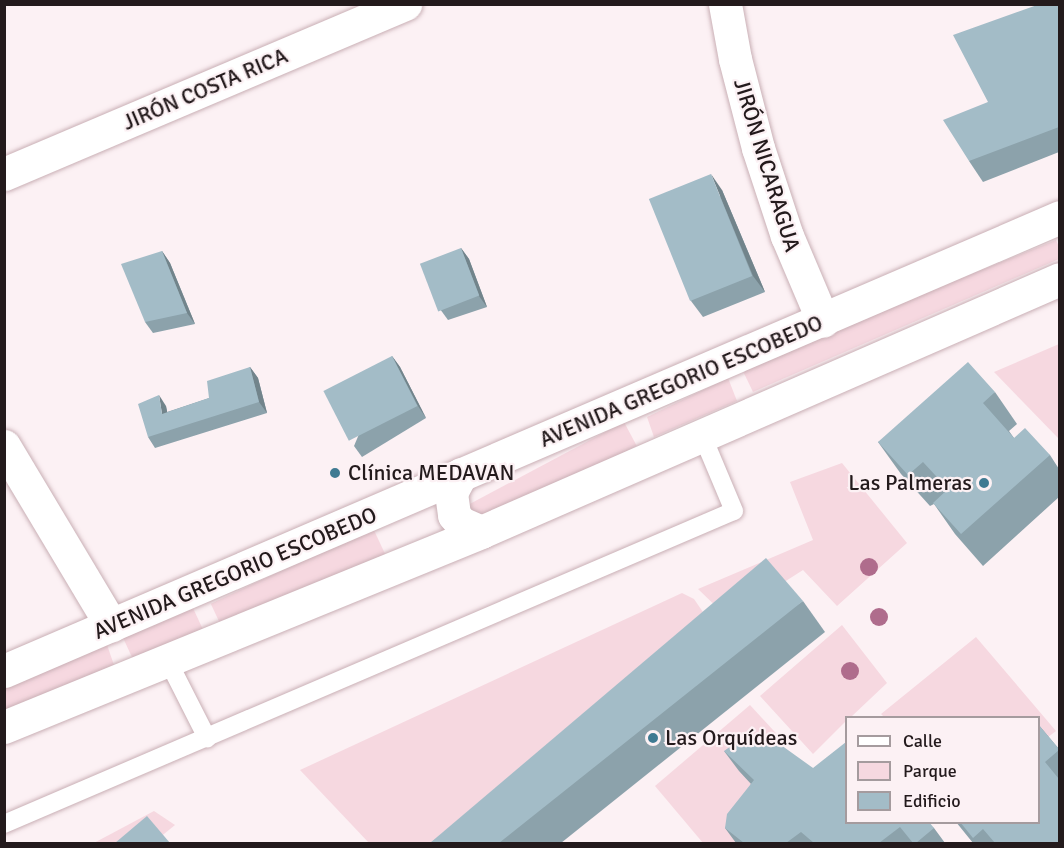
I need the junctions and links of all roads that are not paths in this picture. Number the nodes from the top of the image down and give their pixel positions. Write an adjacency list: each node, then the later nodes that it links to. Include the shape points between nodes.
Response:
1 (405, 4): 3 (street, JIRÓN COSTA RICA)
2 (725, 4): 6 (street, JIRÓN NICARAGUA, via 758,148 787,236)
3 (4, 174)
4 (1059, 217): 6 (street, AVENIDA GREGORIO ESCOBEDO)
5 (1059, 279): 7 (street)
6 (823, 321): 9 (street, AVENIDA GREGORIO ESCOBEDO)
7 (702, 435): 11 (street); 17 (lane, via 734,511)
8 (4, 446): 13 (street)
9 (462, 474): 10 (street, AVENIDA GREGORIO ESCOBEDO); 11 (street, via 451,493 451,504 461,523)
10 (410, 498): 12 (street, via 426,503 438,516 441,532); 13 (street, AVENIDA GREGORIO ESCOBEDO)
11 (481, 532): 12 (street)
12 (435, 549): 14 (street)
13 (111, 625): 15 (street, AVENIDA GREGORIO ESCOBEDO)
14 (167, 659): 16 (street); 17 (lane)
15 (4, 671)
16 (4, 728)
17 (207, 738): 18 (lane)
18 (4, 824)

